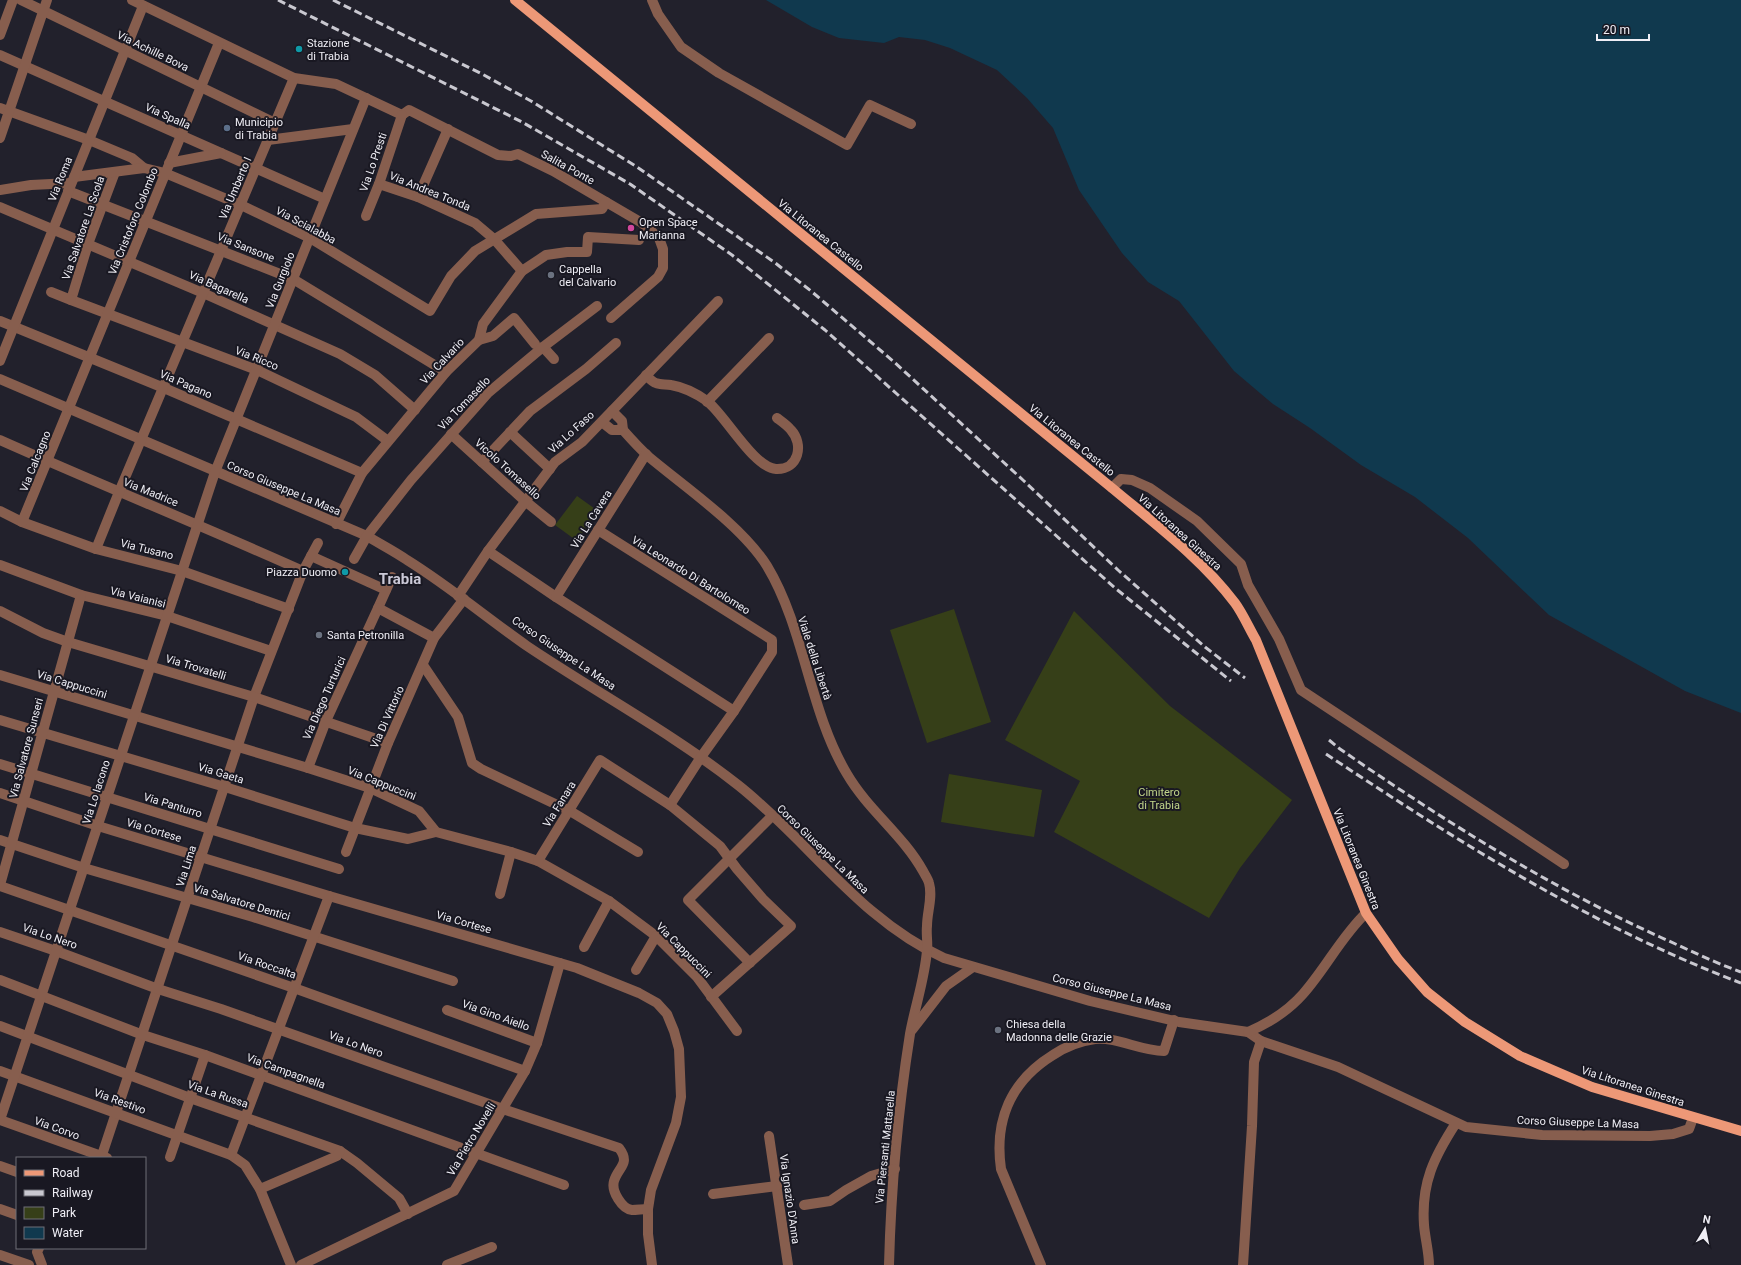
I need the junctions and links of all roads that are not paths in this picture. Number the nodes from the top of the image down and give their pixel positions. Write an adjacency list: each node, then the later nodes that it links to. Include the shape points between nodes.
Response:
1 (13, 0): 9 (street)
2 (21, 0): 8 (street, Via Achille Bova)
3 (47, 0): 8 (street)
4 (132, 0): 7 (street, Salita Ponte)
5 (515, 0): 96 (main road, Via Litoranea Castello)
6 (652, 0): 21 (street, via 658,14 682,47 719,73 847,145 870,105)
7 (143, 6): 10 (street, Salita Ponte); 11 (street, Via Roma)
8 (43, 11): 11 (street, Via Achille Bova); 13 (street)
9 (0, 35)
10 (219, 43): 14 (street, Salita Ponte); 15 (street, Via Cristoforo Colombo)
11 (125, 50): 15 (street, Via Achille Bova); 17 (street, Via Roma)
12 (0, 55): 13 (street, Via Spalla)
13 (24, 64): 17 (street, Via Spalla); 18 (street)
14 (294, 78): 16 (street, Salita Ponte, via 336,84); 20 (street, Via Umberto I)
15 (200, 88): 20 (street, Via Achille Bova); 24 (street, Via Cristoforo Colombo)
16 (366, 98): 19 (street, Salita Ponte); 22 (street, Via Gurgiolo)
17 (105, 100): 24 (street, Via Spalla); 26 (street, Via Roma)
18 (4, 110): 25 (street); 26 (street)
19 (402, 115): 23 (street, Salita Ponte, via 409,110); 35 (street, Via Lo Presti)
20 (275, 123): 27 (street, Via Umberto I)
21 (911, 124)
22 (353, 129): 27 (street); 38 (street, Via Gurgiolo)
23 (448, 130): 37 (street); 39 (street, Salita Ponte, via 498,155 518,154 554,171)
24 (181, 135): 28 (street, Via Spalla); 29 (street, Via Cristoforo Colombo)
25 (0, 138)
26 (89, 140): 30 (street, via 132,158); 34 (street, Via Roma)
27 (268, 140): 31 (street, Via Umberto I)
28 (221, 153): 29 (street); 31 (street, Via Spalla)
29 (169, 163): 33 (street, Via Cristoforo Colombo)
30 (144, 168): 32 (street); 33 (street, Via Scialabba)
31 (256, 168): 38 (street, Via Spalla); 41 (street, Via Umberto I)
32 (115, 172): 34 (street); 40 (street, Via Salvatore La Scola)
33 (165, 173): 41 (street, Via Scialabba); 44 (street, Via Cristoforo Colombo)
34 (71, 184): 36 (street, via 31,185); 40 (street, Via Sansone); 45 (street, Via Roma)
35 (379, 184): 37 (street, Via Andrea Tonda); 43 (street, Via Lo Presti)
36 (0, 190)
37 (418, 197): 47 (street, Via Andrea Tonda, via 475,223)
38 (325, 199): 46 (street, Via Gurgiolo)
39 (606, 202): 47 (street, via 602,210 536,214); 60 (street, Salita Ponte, via 652,230 659,238 663,268 658,277)
40 (103, 204): 44 (street, Via Sansone); 49 (street, Via Salvatore La Scola)
41 (241, 205): 46 (street, Via Scialabba); 50 (street, Via Umberto I)
42 (0, 206): 45 (street, Via Bagarella)
43 (366, 216)
44 (146, 221): 50 (street, Via Sansone); 51 (street, Via Cristoforo Colombo)
45 (52, 229): 49 (street, Via Bagarella); 63 (street, Via Roma)
46 (310, 238): 47 (street, Via Scialabba, via 430,311 451,276 475,251); 53 (street, Via Gurgiolo)
47 (494, 239): 52 (street, Via Andrea Tonda)
48 (638, 240): 52 (street, Via Calvario, via 588,237 587,252 546,255)
49 (88, 244): 51 (street, Via Bagarella); 56 (street, Via Salvatore La Scola)
50 (222, 250): 53 (street, Via Sansone); 55 (street, Via Umberto I)
51 (129, 261): 55 (street, Via Bagarella); 59 (street, Via Cristoforo Colombo)
52 (522, 271): 65 (street, Via Calvario, via 483,324)
53 (293, 279): 62 (street, Via Gurgiolo); 73 (street, Via Sansone)
54 (52, 292): 56 (street)
55 (203, 293): 62 (street, Via Bagarella); 66 (street, Via Umberto I)
56 (72, 300): 59 (street)
57 (718, 301): 74 (street, Via Lo Faso)
58 (597, 306): 68 (street, Via Tomasello)
59 (108, 314): 66 (street, Via Ricco); 69 (street, Via Cristoforo Colombo)
60 (611, 318)
61 (0, 321): 63 (street, Via Pagano)
62 (275, 324): 72 (street, Via Gurgiolo); 79 (street, Via Bagarella, via 340,354 375,375)
63 (14, 326): 69 (street, Via Pagano); 71 (street, Via Roma)
64 (769, 338): 77 (street)
65 (479, 340): 68 (street, via 493,336 514,318); 73 (street, Via Calvario)
66 (183, 342): 72 (street, Via Ricco); 76 (street, Via Umberto I)
67 (616, 343): 85 (street, via 530,411)
68 (539, 345): 70 (street); 86 (street, Via Tomasello, via 488,393)
69 (90, 358): 76 (street, Via Pagano); 78 (street, Via Cristoforo Colombo)
70 (554, 359)
71 (0, 361)
72 (257, 370): 81 (street, Via Gurgiolo); 89 (street, Via Ricco, via 356,417)
73 (446, 372): 79 (street, Via Calvario)
74 (646, 375): 77 (street, via 656,384 685,389); 80 (street, Via Lo Faso)
75 (0, 379): 78 (street, Corso Giuseppe La Masa)
76 (164, 388): 81 (street, Via Pagano); 88 (street, Via Umberto I)
77 (707, 402): 82 (street, via 761,463 776,469 794,462 798,456 799,445 792,430)
78 (69, 409): 88 (street, Corso Giuseppe La Masa); 91 (street, Via Calcagno)
79 (416, 410): 89 (street, Via Calvario)
80 (612, 411): 83 (street, Via Lo Faso); 84 (street, via 622,421)
81 (236, 418): 94 (street, Via Gurgiolo); 95 (street, Via Pagano)
82 (777, 418)
83 (602, 422): 84 (street, Viale della Libertà, via 612,430); 93 (street, Via Lo Faso)
84 (622, 430): 90 (street, Viale della Libertà)
85 (510, 432): 92 (street); 93 (street)
86 (451, 434): 92 (street, Vicolo Tomasello); 105 (street, Via Tomasello)
87 (0, 440): 91 (street, Via Madrice)
88 (141, 440): 94 (street, Corso Giuseppe La Masa); 97 (street)
89 (388, 441): 95 (street, Via Calvario)
90 (646, 454): 104 (street, Via La Cavera); 178 (street, Viale della Libertà, via 709,506 766,564 785,605 818,704 844,769 857,792 915,856 929,884)
91 (47, 461): 97 (street, Via Madrice); 100 (street, Via Calcagno)
92 (482, 462): 98 (street, Vicolo Tomasello)
93 (550, 469): 98 (street, Via Lo Faso)
94 (215, 472): 102 (street, Via Lo Iacono); 103 (street, Corso Giuseppe La Masa)
95 (362, 473): 103 (street, Via Calvario)
96 (1112, 488): 163 (street, via 1121,479 1132,480 1150,488 1197,521 1241,564 1248,585 1279,639 1301,690); 172 (main road, Via Litoranea Ginestra, via 1195,558 1236,604 1256,640)
97 (119, 492): 102 (street, Via Madrice); 107 (street)
98 (525, 501): 101 (street, Vicolo Tomasello); 108 (street, Via Lo Faso)
99 (0, 511): 100 (street, Via Tusano)
100 (22, 522): 107 (street, Via Tusano)
101 (551, 522)
102 (198, 524): 112 (street, Via Lo Iacono); 113 (street, Via Madrice)
103 (336, 524): 105 (street, Corso Giuseppe La Masa)
104 (598, 530): 118 (street, Via La Cavera); 131 (street, Via Leonardo Di Bartolomeo, via 772,640 772,652)
105 (367, 536): 110 (street, Via Tomasello); 117 (street, Corso Giuseppe La Masa, via 407,559)
106 (318, 542): 109 (street, Via Lima)
107 (96, 549): 112 (street, Via Tusano)
108 (488, 551): 117 (street, Via Lo Faso); 118 (street)
109 (311, 556): 113 (street, Via Lima); 115 (street)
110 (354, 559)
111 (0, 565): 116 (street, Via Vaianisi)
112 (182, 571): 119 (street, Via Tusano); 122 (street, Via Lo Iacono)
113 (304, 571): 119 (street, Via Lima)
114 (392, 577): 115 (street, Via Diego Turturici)
115 (386, 590): 121 (street, Via Diego Turturici)
116 (81, 594): 122 (street, Via Vaianisi); 124 (street, Via Salvatore Sunseri)
117 (461, 597): 123 (street, Via Di Vittorio); 139 (street, Corso Giuseppe La Masa, via 527,645)
118 (556, 597): 131 (street)
119 (289, 609): 125 (street, Via Lima)
120 (0, 611): 124 (street, Via Trovatelli, via 43,633)
121 (376, 612): 123 (street); 134 (street, Via Diego Turturici)
122 (167, 616): 125 (street, Via Vaianisi); 127 (street, Via Lo Iacono)
123 (434, 638): 126 (street, Via Di Vittorio)
124 (68, 642): 127 (street, Via Trovatelli); 129 (street, Via Salvatore Sunseri)
125 (271, 651): 130 (street, Via Lima)
126 (423, 665): 136 (street, Via Di Vittorio); 149 (street, via 458,717 472,763)
127 (151, 666): 130 (street, Via Trovatelli); 132 (street, Via Lo Iacono)
128 (0, 675): 129 (street, Via Cappuccini)
129 (54, 691): 132 (street, Via Cappuccini); 135 (street, Via Salvatore Sunseri)
130 (254, 697): 134 (street, Via Trovatelli); 137 (street, Via Lima)
131 (734, 711): 139 (street)
132 (134, 716): 137 (street, Via Cappuccini); 138 (street, Via Lo Iacono)
133 (0, 720): 135 (street, Via Gaeta)
134 (326, 721): 136 (street, Via Trovatelli); 141 (street, Via Diego Turturici)
135 (43, 733): 138 (street, Via Gaeta); 142 (street, Via Salvatore Sunseri)
136 (388, 743): 144 (street, Via Di Vittorio)
137 (238, 747): 141 (street, Via Cappuccini); 143 (street, Via Lima)
138 (121, 756): 143 (street, Via Gaeta); 146 (street, Via Lo Iacono)
139 (701, 757): 148 (street); 150 (street, Corso Giuseppe La Masa)
140 (0, 764): 142 (street, Via Panturro)
141 (308, 768): 144 (street, Via Cappuccini)
142 (31, 774): 146 (street, Via Panturro); 147 (street, Via Salvatore Sunseri)
143 (225, 786): 152 (street, Via Gaeta); 153 (street, Via Lima)
144 (370, 788): 152 (street, Via Di Vittorio); 154 (street, Via Cappuccini, via 419,811)
145 (0, 793): 147 (street, Via Cortese)
146 (107, 798): 151 (street, Via Lo Iacono); 153 (street, Via Panturro)
147 (24, 802): 151 (street, Via Cortese); 156 (street, Via Salvatore Sunseri)
148 (670, 805): 149 (street, Via Fanara, via 600,760); 161 (street, via 720,846)
149 (570, 811): 159 (street); 162 (street, Via Fanara)
150 (772, 816): 161 (street); 178 (street, Corso Giuseppe La Masa, via 871,912)
151 (98, 826): 160 (street, Via Cortese); 164 (street, Via Lo Iacono)
152 (355, 828): 154 (street, Via Gaeta, via 408,839); 157 (street, Via Di Vittorio)
153 (211, 829): 160 (street, Via Lima); 165 (street, Via Panturro)
154 (436, 832): 158 (street, Via Cappuccini)
155 (0, 840): 156 (street, Via Salvatore Dentici)
156 (12, 844): 164 (street, Via Salvatore Dentici); 166 (street, Via Salvatore Sunseri)
157 (346, 852)
158 (511, 852): 162 (street, Via Cappuccini); 167 (street)
159 (638, 852)
160 (201, 857): 168 (street, Via Cortese); 169 (street, Via Lima)
161 (729, 858): 181 (street, via 688,900); 181 (street, via 763,899 791,926)
162 (538, 861): 170 (street, Via Cappuccini)
163 (1564, 864)
164 (84, 868): 169 (street, Via Salvatore Dentici); 171 (street, Via Lo Iacono)
165 (339, 870)
166 (0, 886): 171 (street, Via Roccalta)
167 (500, 894)
168 (329, 896): 175 (street); 180 (street, Via Cortese)
169 (188, 899): 175 (street, Via Salvatore Dentici); 176 (street, Via Lima)
170 (609, 901): 174 (street, Via Cappuccini); 177 (street)
171 (70, 911): 176 (street, Via Roccalta); 179 (street, Via Lo Iacono)
172 (1366, 913): 196 (street, via 1352,927 1303,994 1282,1013); 211 (main road, Via Litoranea Ginestra, via 1398,960 1427,992 1465,1022 1520,1056 1592,1087)
173 (0, 932): 179 (street, Via Lo Nero)
174 (656, 936): 183 (street); 189 (street, Via Cappuccini, via 697,977)
175 (314, 937): 185 (street, Via Salvatore Dentici); 186 (street)
176 (172, 946): 186 (street, Via Roccalta); 187 (street, Via Lima)
177 (584, 947)
178 (927, 950): 182 (street, Corso Giuseppe La Masa); 195 (street, Viale della Libertà)
179 (56, 951): 187 (street, Via Lo Nero); 188 (street, Via Lo Iacono)
180 (560, 963): 200 (street, Via Pietro Novelli); 231 (street, Via Cortese, via 629,989 657,1003 667,1014 674,1031 679,1049 681,1098 676,1123 651,1190)
181 (750, 963): 189 (street)
182 (972, 967): 191 (street, Corso Giuseppe La Masa, via 1090,1001); 195 (street, via 946,986)
183 (636, 970)
184 (0, 980): 188 (street, Via Campagnella)
185 (453, 981)
186 (294, 988): 193 (street); 203 (street, Via Roccalta)
187 (158, 989): 193 (street, Via Lo Nero); 197 (street, Via Lima)
188 (42, 995): 197 (street, Via Campagnella); 198 (street, Via Lo Iacono)
189 (711, 997): 194 (street, Via Cappuccini)
190 (447, 1010): 200 (street, Via Gino Aiello)
191 (1174, 1020): 196 (street, Corso Giuseppe La Masa); 245 (street, via 1164,1051 1109,1040 1082,1041 1042,1061 1018,1085 1004,1115 999,1154 1001,1169)
192 (0, 1026): 198 (street, Via La Russa)
193 (278, 1029): 204 (street); 208 (street, Via Lo Nero)
194 (737, 1031)
195 (911, 1032): 223 (street, Via Piersanti Mattarella, via 901,1099)
196 (1248, 1032): 199 (street, Corso Giuseppe La Masa)
197 (143, 1035): 201 (street, Via Campagnella); 205 (street, Via Lima)
198 (28, 1036): 205 (street, Via La Russa); 206 (street, Via Lo Iacono)
199 (1261, 1041): 213 (street, Corso Giuseppe La Masa, via 1338,1067); 246 (street, via 1254,1062)
200 (537, 1043): 203 (street, Via Pietro Novelli)
201 (205, 1055): 204 (street, Via Campagnella); 207 (street)
202 (0, 1071): 206 (street, Via Restivo)
203 (525, 1072): 208 (street, Via Pietro Novelli)
204 (261, 1074): 210 (street); 218 (street, Via Campagnella)
205 (130, 1075): 207 (street, Via La Russa); 209 (street, Via Lima)
206 (14, 1076): 209 (street, Via Restivo); 212 (street, Via Lo Iacono)
207 (190, 1098): 210 (street, Via La Russa); 215 (street)
208 (503, 1109): 218 (street, Via Pietro Novelli); 231 (street, Via Lo Nero, via 618,1148 623,1153 624,1162 614,1181 614,1189 621,1203 631,1210)
209 (116, 1113): 215 (street, Via Restivo); 220 (street, Via Lima)
210 (244, 1117): 217 (street, Via La Russa); 219 (street)
211 (1693, 1118): 213 (street, Corso Giuseppe La Masa, via 1689,1129 1673,1134 1650,1136 1542,1135); 214 (main road, Via Litoranea Ginestra)
212 (0, 1120): 220 (street, Via Corvo)
213 (1456, 1124): 247 (street, via 1441,1146 1430,1170 1424,1200)
214 (1741, 1131)
215 (177, 1135): 219 (street, Via Restivo); 221 (street)
216 (769, 1136): 226 (street, Via Ignazio D'Anna)
217 (340, 1151): 227 (street, via 337,1156); 232 (street, Via La Russa, via 399,1198)
218 (478, 1152): 225 (street, Via Campagnella); 232 (street, Via Pietro Novelli, via 454,1191)
219 (231, 1155): 227 (street, Via Restivo, via 245,1165)
220 (103, 1157)
221 (170, 1157)
222 (0, 1166): 224 (street)
223 (895, 1170): 229 (street, via 871,1176 830,1201); 244 (street, Via Piersanti Mattarella, via 890,1217)
224 (16, 1172)
225 (564, 1185)
226 (776, 1186): 228 (street); 243 (street, Via Ignazio D'Anna)
227 (260, 1189): 239 (street, Via Restivo)
228 (713, 1194)
229 (804, 1205)
230 (0, 1209): 233 (street)
231 (648, 1209): 242 (street, Via Cortese)
232 (408, 1214): 240 (street, Via Pietro Novelli)
233 (16, 1215)
234 (492, 1247): 241 (street)
235 (38, 1249): 238 (street)
236 (0, 1255): 237 (street)
237 (29, 1265)
238 (42, 1265)
239 (291, 1265)
240 (301, 1265)
241 (447, 1265)
242 (652, 1265)
243 (788, 1265)
244 (889, 1265)
245 (1041, 1265)
246 (1243, 1265)
247 (1429, 1265)

